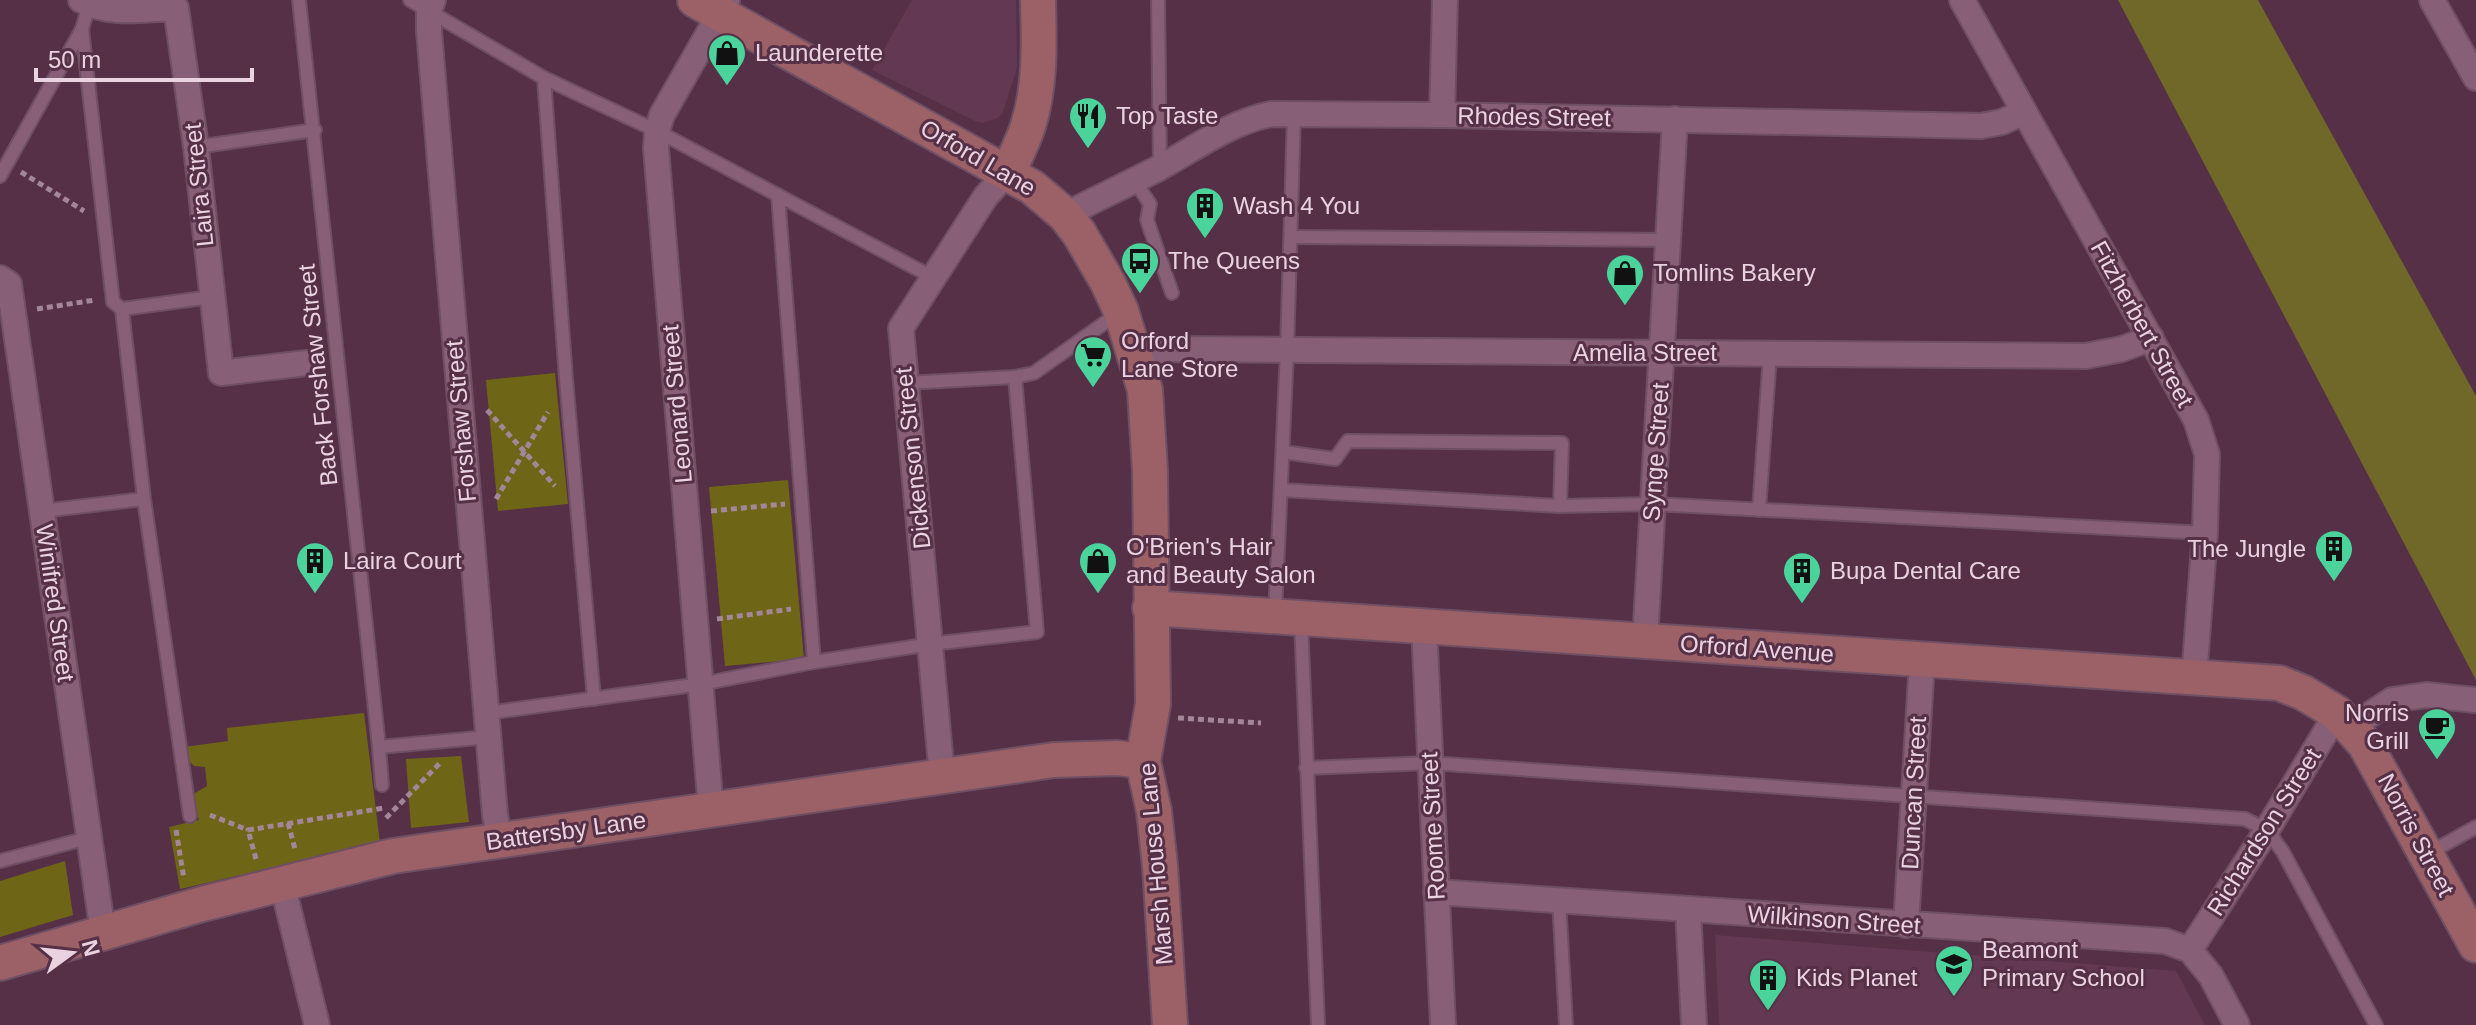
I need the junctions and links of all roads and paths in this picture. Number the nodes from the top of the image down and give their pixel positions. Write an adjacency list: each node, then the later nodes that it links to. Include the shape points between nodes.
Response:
1 (299, 0): 17 (lane, Back Forshaw Street)
2 (1038, 0): 22 (street, via 1035,95)
3 (1158, 0): 21 (lane)
4 (1445, 0): 15 (street)
5 (1962, 0): 13 (street, Fitzherbert Street)
6 (2432, 0): 12 (street)
7 (85, 2): 10 (lane); 19 (street, Laira Street, via 118,9 176,8)
8 (424, 4): 11 (lane); 44 (street, Forshaw Street)
9 (714, 5): 18 (street, Leonard Street); 22 (street, Orford Lane)
10 (82, 29): 20 (lane); 27 (lane)
11 (544, 78): 18 (lane); 46 (lane)
12 (2476, 78)
13 (2024, 112): 16 (street, Rhodes Street, via 1981,126); 38 (street, Fitzherbert Street)
14 (1294, 113): 15 (street, Rhodes Street); 21 (street, Rhodes Street, via 1238,123); 28 (lane)
15 (1442, 115): 16 (street, Rhodes Street)
16 (1675, 119): 29 (street, Synge Street)
17 (315, 130): 19 (lane); 78 (lane, Back Forshaw Street)
18 (657, 131): 25 (lane); 58 (street, Leonard Street)
19 (196, 147): 33 (street, Laira Street)
20 (7, 163): 23 (lane); 27 (path)
21 (1160, 167): 24 (street, Rhodes Street)
22 (1008, 172): 26 (street, Orford Lane); 30 (street, Dickenson Street)
23 (0, 176)
24 (1134, 180): 26 (street, Rhodes Street); 32 (lane, via 1150,204 1147,220)
25 (778, 195): 30 (lane); 52 (lane)
26 (1065, 215): 36 (street, Orford Lane)
27 (106, 224): 34 (lane)
28 (1291, 237): 29 (lane); 39 (lane)
29 (1669, 240): 40 (street, Synge Street)
30 (932, 277): 47 (street, Dickenson Street, via 901,328)
31 (0, 278): 37 (street, Winifred Street, via 9,284)
32 (1172, 293)
33 (211, 297): 35 (lane); 43 (street, Laira Street, via 221,373)
34 (112, 298): 35 (lane); 37 (path)
35 (122, 309): 51 (lane)
36 (1121, 311): 42 (street, Orford Lane); 45 (lane, via 1034,373)
37 (13, 312): 57 (street, Winifred Street)
38 (2151, 338): 41 (street, Amelia Street, via 2086,356); 59 (street, Fitzherbert Street, via 2196,420 2207,454)
39 (1287, 351): 40 (street, Amelia Street); 42 (street, Amelia Street, via 1175,349); 48 (lane)
40 (1663, 352): 41 (street, Amelia Street); 53 (street, Synge Street)
41 (1770, 354): 56 (lane)
42 (1137, 357): 62 (street, Orford Lane, via 1150,442)
43 (307, 363)
44 (457, 377): 49 (path); 60 (street, Forshaw Street)
45 (1015, 377): 47 (lane); 67 (lane, via 1037,632)
46 (566, 379): 49 (path); 55 (lane)
47 (906, 383): 67 (street, Dickenson Street)
48 (1283, 452): 50 (lane); 54 (lane, via 1335,459 1348,441 1562,443)
49 (525, 453): 55 (path); 60 (path)
50 (1281, 490): 54 (lane); 63 (lane)
51 (144, 499): 57 (lane); 87 (lane)
52 (802, 503): 58 (path); 61 (lane)
53 (1653, 504): 54 (lane); 56 (lane); 66 (street, Synge Street)
54 (1560, 506)
55 (578, 510): 72 (lane)
56 (1759, 510): 59 (lane)
57 (42, 511): 92 (street, Winifred Street)
58 (686, 514): 64 (street, Leonard Street)
59 (2205, 533): 70 (street, Fitzherbert Street)
60 (472, 536): 77 (street, Forshaw Street)
61 (811, 606): 64 (path); 69 (lane)
62 (1150, 608): 63 (street, Orford Avenue); 79 (street, Marsh House Lane, via 1153,704)
63 (1288, 617): 65 (street, Orford Avenue); 81 (lane)
64 (697, 621): 71 (street, Leonard Street)
65 (1424, 626): 66 (street, Orford Avenue); 80 (street, Roome Street)
66 (1645, 641): 68 (street, Orford Avenue)
67 (931, 644): 69 (lane); 82 (street, Dickenson Street)
68 (1922, 661): 70 (street, Orford Avenue); 84 (street, Duncan Street)
69 (814, 662): 71 (lane)
70 (2194, 678): 75 (street, Orford Avenue, via 2279,683)
71 (701, 684): 72 (lane); 86 (street, Leonard Street)
72 (594, 699): 77 (lane)
73 (2476, 700): 75 (street, via 2426,695 2392,700)
74 (1175, 718): 76 (path)
75 (2344, 720): 91 (street, Richardson Street); 94 (street, Norris Street, via 2377,763)
76 (1261, 723)
77 (480, 730): 78 (lane); 88 (path); 93 (street, Forshaw Street)
78 (379, 747): 83 (lane, Back Forshaw Street)
79 (1143, 761): 82 (street, Battersby Lane, via 1062,760); 107 (street, Marsh House Lane, via 1160,866)
80 (1430, 763): 81 (lane); 84 (lane); 98 (street, Roome Street)
81 (1306, 768): 108 (lane)
82 (942, 776): 86 (street, Battersby Lane)
83 (382, 785): 85 (path)
84 (1915, 795): 91 (lane, via 2245,819); 101 (street, Duncan Street)
85 (384, 808): 88 (path); 89 (path)
86 (711, 810): 93 (street, Battersby Lane)
87 (190, 816)
88 (386, 818): 95 (path)
89 (288, 823): 97 (path); 97 (path, via 248,830)
90 (2476, 827): 94 (lane)
91 (2267, 830): 104 (street, Richardson Street); 113 (lane)
92 (88, 838): 96 (lane); 102 (street, Winifred Street)
93 (500, 841): 95 (street, Battersby Lane)
94 (2426, 854): 103 (street, Norris Street)
95 (393, 856): 97 (street, Battersby Lane)
96 (0, 860)
97 (281, 876): 102 (street, Battersby Lane); 106 (street)
98 (1436, 892): 99 (street, Wilkinson Street); 109 (street, Roome Street)
99 (1559, 900): 100 (street, Wilkinson Street); 110 (lane)
100 (1688, 910): 101 (street, Wilkinson Street); 111 (street)
101 (1906, 925): 104 (street, Wilkinson Street, via 2165,941)
102 (103, 933): 105 (street, Battersby Lane)
103 (2476, 945)
104 (2190, 950): 112 (street)
105 (0, 963)
106 (317, 1025)
107 (1170, 1025)
108 (1318, 1025)
109 (1443, 1025)
110 (1566, 1025)
111 (1694, 1025)
112 (2237, 1025)
113 (2376, 1025)

